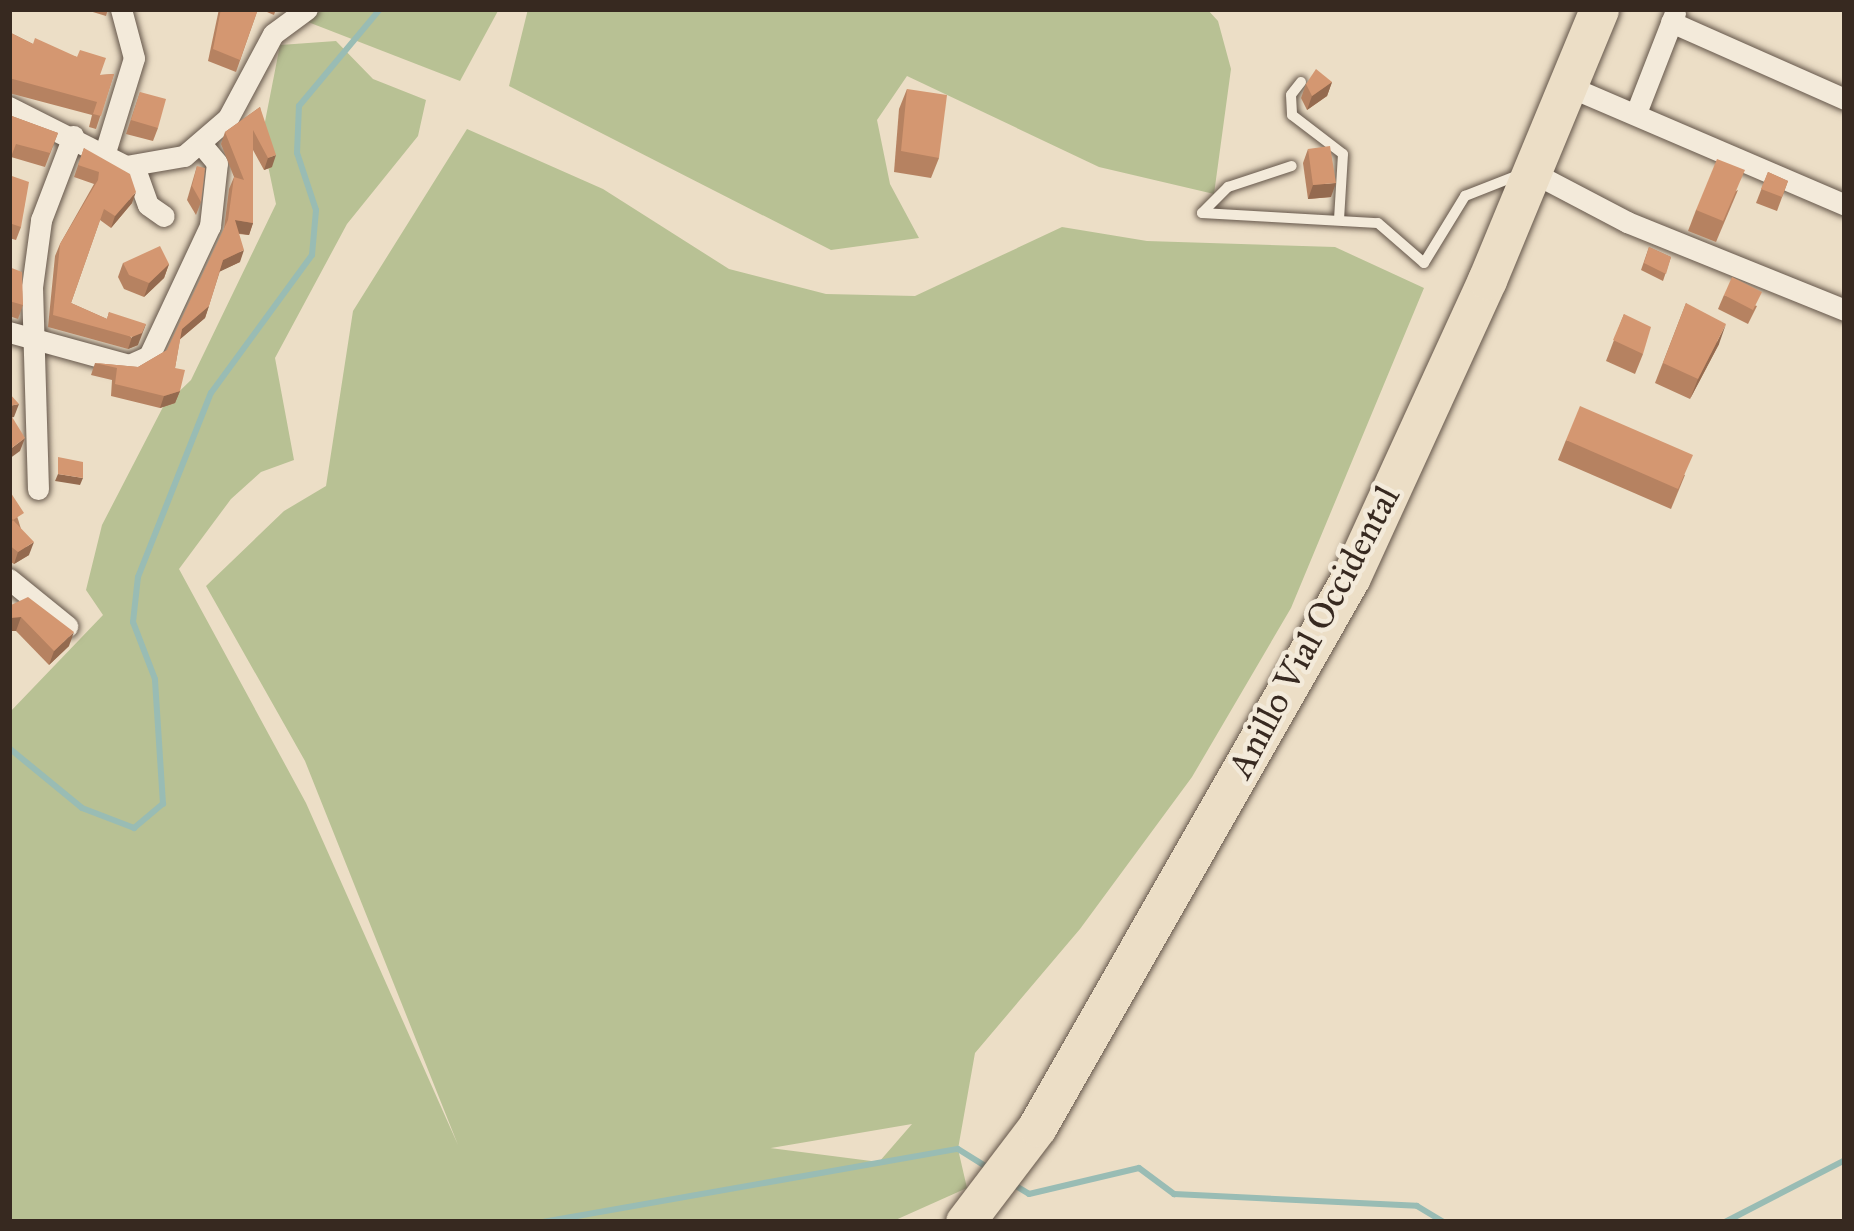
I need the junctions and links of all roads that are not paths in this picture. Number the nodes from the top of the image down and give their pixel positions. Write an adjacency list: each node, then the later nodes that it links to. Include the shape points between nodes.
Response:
1 (122, 9): 12 (street, via 134,58)
2 (307, 9): 11 (street, via 273,34 244,98)
3 (1599, 9): 6 (highway, Anillo Vial Occidental)
4 (1674, 15): 7 (street); 9 (street)
5 (1301, 82): 18 (lane, via 1292,115 1343,154)
6 (1568, 86): 9 (street); 15 (highway, Anillo Vial Occidental)
7 (1845, 99)
8 (9, 107): 10 (street)
9 (1636, 113): 16 (street)
10 (73, 136): 12 (street); 21 (street, via 41,220)
11 (201, 144): 13 (street, via 184,156); 21 (street, via 217,163 210,226 148,356 129,365)
12 (106, 149): 13 (street)
13 (134, 166): 17 (street, via 148,205)
14 (1292, 166): 18 (lane, via 1228,187 1202,213)
15 (1531, 171): 18 (lane, via 1466,196 1424,263 1378,223); 19 (street, via 1644,230); 25 (highway, Anillo Vial Occidental, via 1351,577 1037,1126)
16 (1845, 205)
17 (164, 217)
18 (1340, 219)
19 (1845, 310)
20 (9, 332): 21 (street)
21 (32, 338): 22 (street)
22 (38, 488)
23 (9, 579): 24 (street)
24 (68, 626)
25 (965, 1222)

